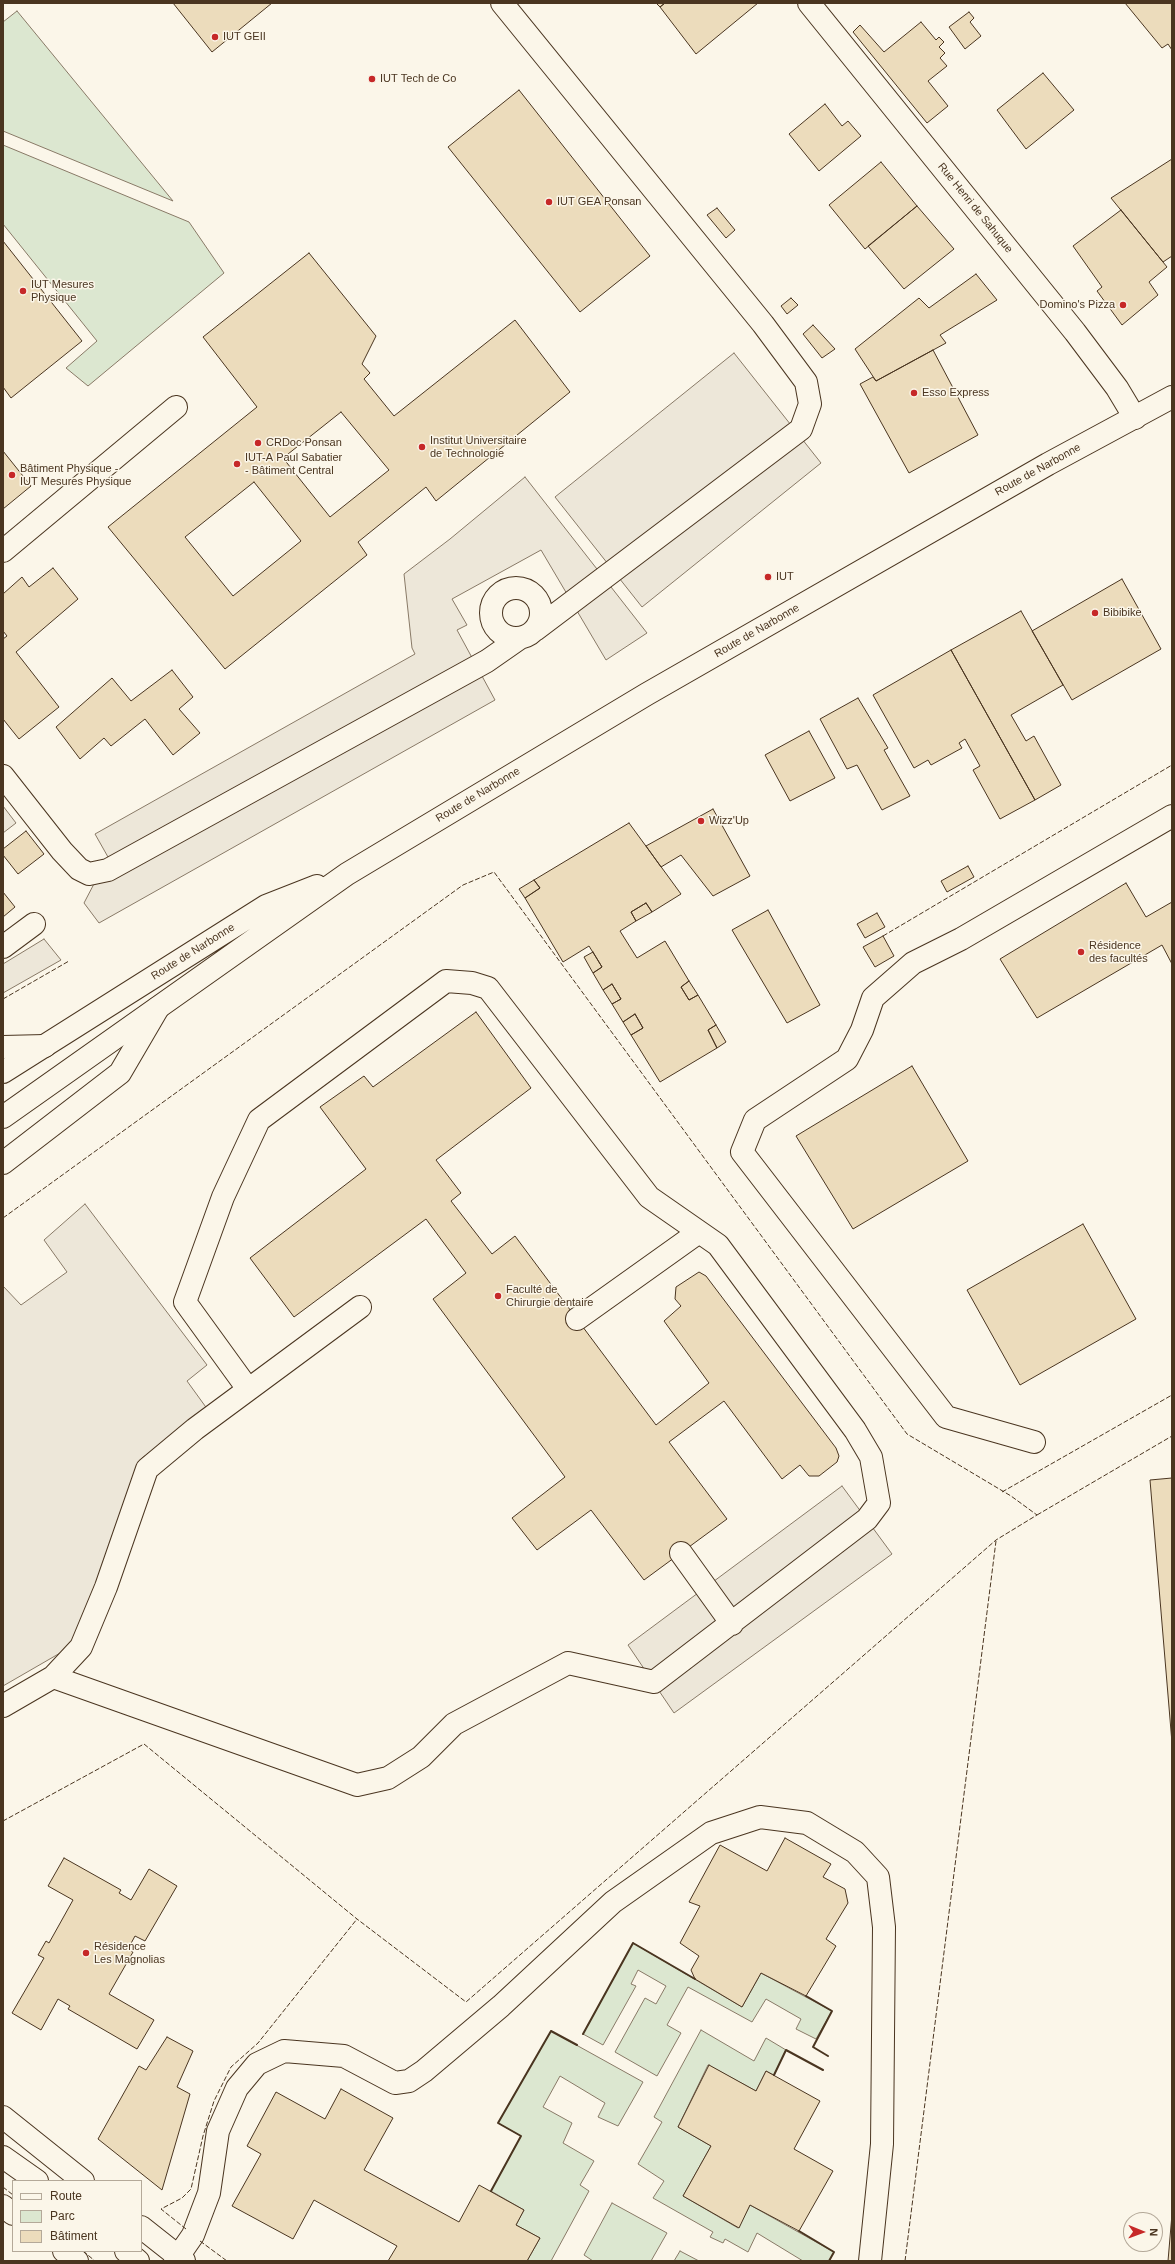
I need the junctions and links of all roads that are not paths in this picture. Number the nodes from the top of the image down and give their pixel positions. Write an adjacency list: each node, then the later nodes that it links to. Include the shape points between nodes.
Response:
1 (502, 3): 7 (main road, via 763,324 806,382 810,404 801,429 527,634 487,661 108,870 89,874 79,869 62,852)
2 (809, 3): 5 (main road, Rue Henri de Sahuque, via 1075,332 1117,388)
3 (1172, 397): 5 (main road, Route de Narbonne)
4 (176, 407): 6 (main road)
5 (1135, 418): 9 (main road, Route de Narbonne, via 1048,464 647,694)
6 (3, 551)
7 (3, 776)
8 (1172, 816): 22 (main road, via 961,939 913,962 873,998 862,1030 847,1059 755,1120 742,1152 946,1417)
9 (347, 874): 12 (main road, Route de Narbonne); 13 (main road, Route de Narbonne, via 266,906)
10 (34, 924): 11 (main road)
11 (3, 947)
12 (158, 1008): 16 (main road, Route de Narbonne); 17 (main road, Route de Narbonne, via 120,1074)
13 (45, 1046): 14 (main road); 15 (main road, Route de Narbonne)
14 (3, 1047)
15 (3, 1072)
16 (3, 1117)
17 (3, 1163)
18 (699, 1232): 20 (main road); 21 (main road, via 649,1197 488,988 472,983 446,981 259,1120 223,1198 185,1302); 24 (main road, via 718,1245 855,1430 871,1457 879,1503 867,1519)
19 (360, 1307): 21 (main road)
20 (577, 1319)
21 (248, 1389): 25 (main road, via 147,1469 106,1587 81,1647)
22 (1034, 1442)
23 (681, 1553): 24 (main road)
24 (732, 1624): 25 (main road, via 654,1682 568,1663 454,1724 421,1757 388,1778 357,1785)
25 (53, 1677): 26 (main road)
26 (3, 1706)
27 (3, 2117): 30 (main road)
28 (3, 2156): 29 (main road)
29 (35, 2180)
30 (82, 2180)
31 (3, 2206): 32 (main road)
32 (12, 2213)
33 (142, 2228): 36 (main road)
34 (65, 2252): 37 (main road)
35 (127, 2252): 38 (main road)
36 (179, 2260): 39 (main road, via 193,2235 209,2193 218,2131 238,2088 257,2064 284,2051 344,2056 396,2083 409,2081 500,2006 613,1902 711,1833 760,1816 807,1823 855,1852 878,1878 884,1927 882,2144)
37 (77, 2261)
38 (138, 2261)
39 (870, 2261)

